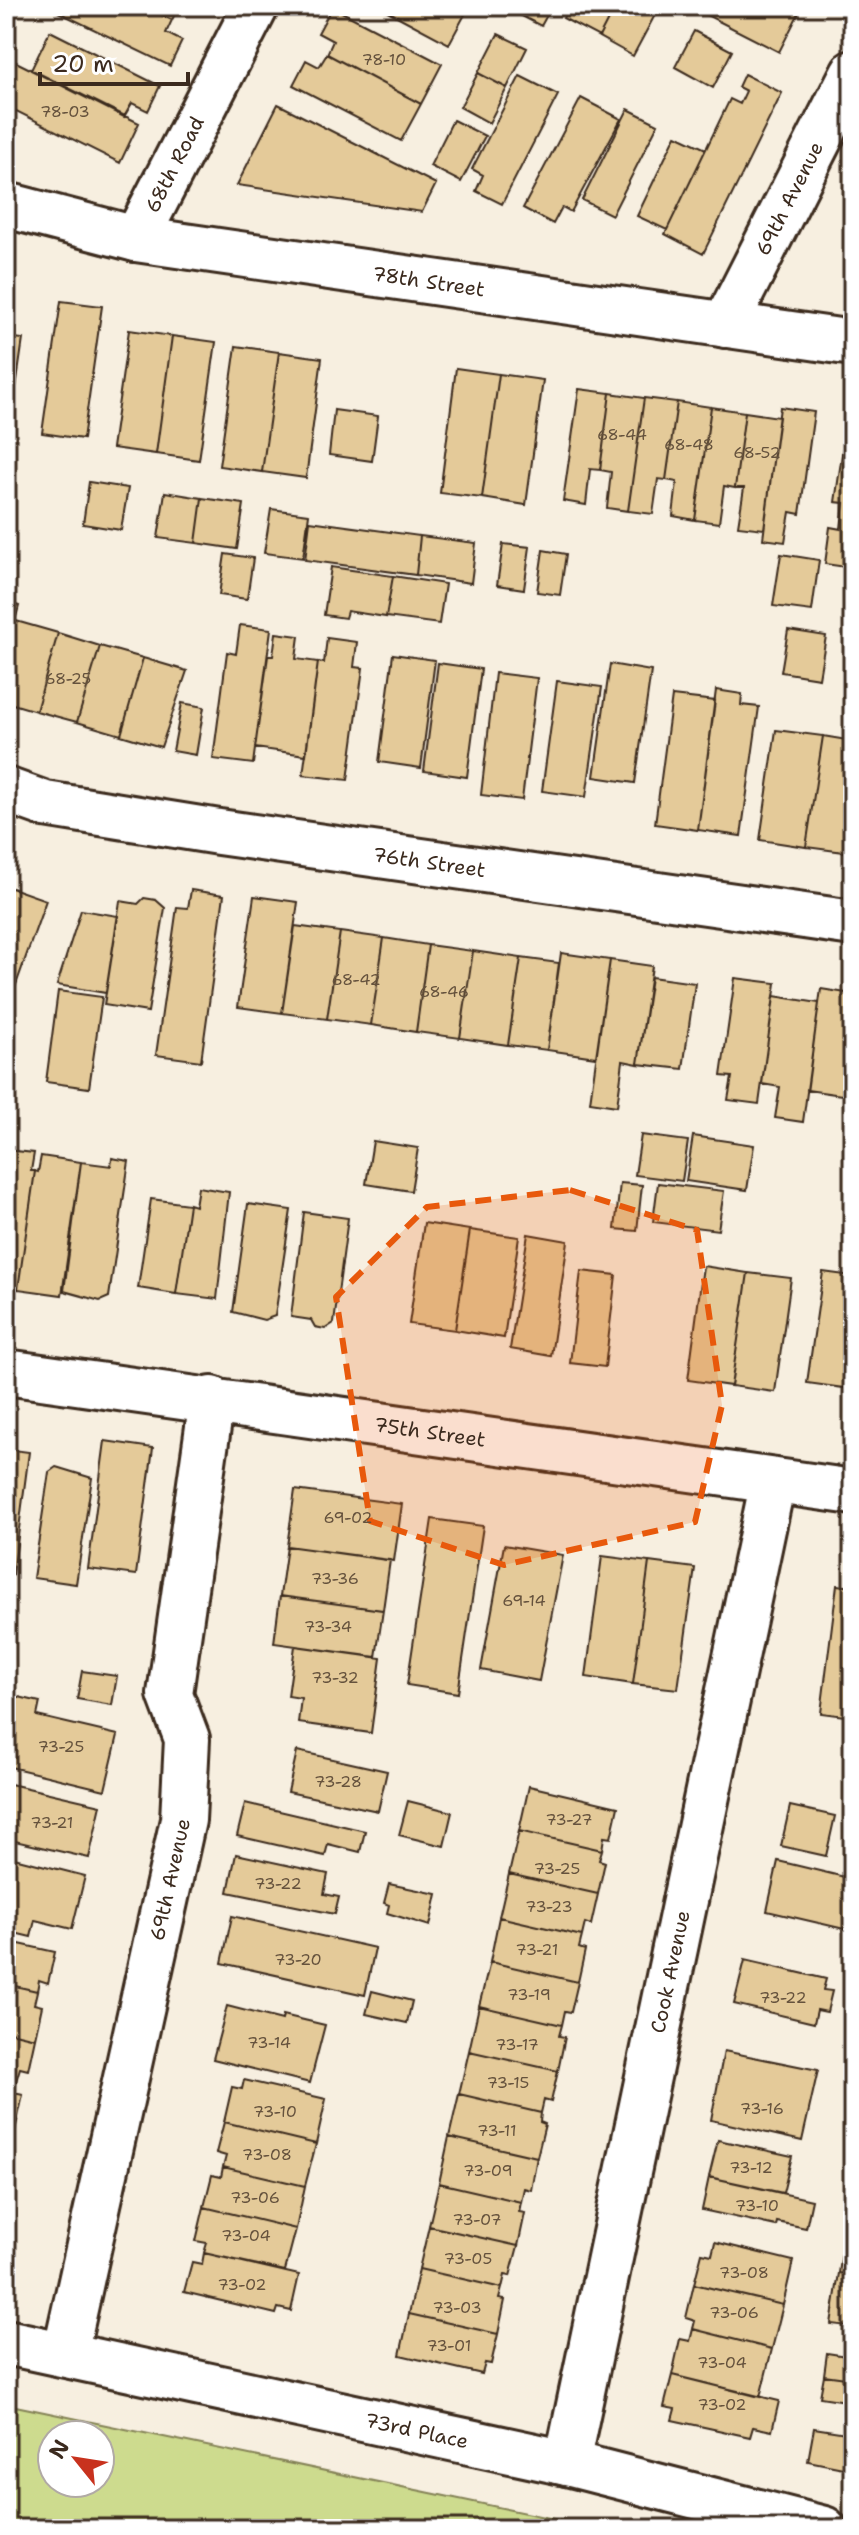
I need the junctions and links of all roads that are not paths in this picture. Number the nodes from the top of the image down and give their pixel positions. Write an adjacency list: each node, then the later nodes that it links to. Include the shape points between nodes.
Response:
1 (256, 6): 4 (street, 68th Road)
2 (853, 73): 5 (street, 69th Avenue)
3 (6, 205): 4 (street, 78th Street)
4 (136, 239): 5 (street, 78th Street)
5 (725, 325): 6 (street, 78th Street)
6 (853, 343)
7 (6, 790): 8 (street, 76th Street, via 45,804 219,832)
8 (853, 923)
9 (6, 1372): 10 (street, 75th Street)
10 (212, 1399): 11 (street, 75th Street); 14 (street, 69th Avenue, via 170,1694 187,1739 183,1820)
11 (773, 1481): 12 (street, 75th Street); 15 (street, Cook Avenue)
12 (853, 1492)
13 (6, 2342): 14 (street, 73rd Place)
14 (65, 2354): 15 (street, 73rd Place)
15 (567, 2463): 16 (street, 73rd Place)
16 (824, 2529)

